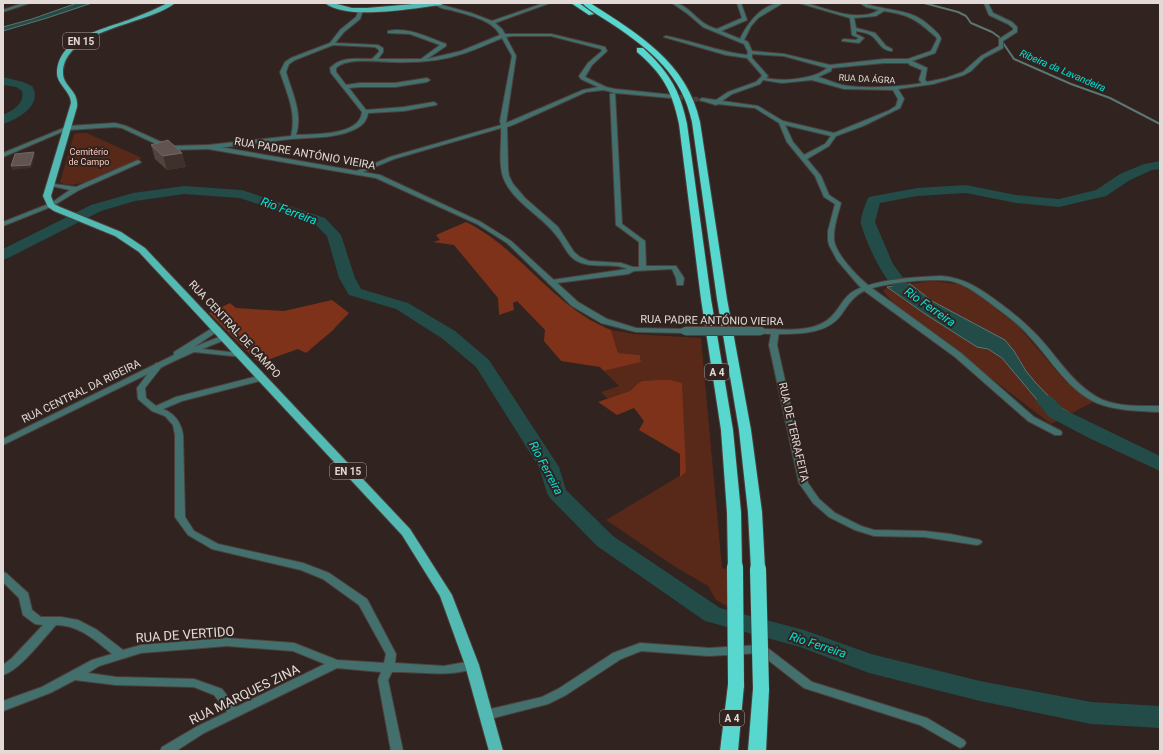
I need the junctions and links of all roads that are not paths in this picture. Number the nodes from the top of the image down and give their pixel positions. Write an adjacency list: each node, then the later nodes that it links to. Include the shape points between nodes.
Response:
1 (28, 3): 17 (street)
2 (172, 3): 51 (main road, EN 15, via 141,18 92,35 73,46 65,56 60,74 74,98)
3 (328, 3): 15 (main road, via 345,9)
4 (442, 3): 14 (main road)
5 (548, 3): 21 (street)
6 (574, 3): 96 (highway, A 4, bridge, via 628,40 650,59 667,79 676,96 684,124 705,291 727,430 734,512 736,686)
7 (585, 3): 97 (highway, A 4, bridge, via 638,38 661,57 679,78 689,97 696,122 722,299 743,416 754,512 761,690)
8 (674, 3): 23 (street)
9 (739, 3): 19 (street)
10 (781, 3): 20 (street)
11 (801, 3): 18 (street)
12 (862, 3): 16 (street)
13 (986, 3): 39 (street, RUA DA ÁGRA, via 991,14 1016,31 1001,40 1001,46 984,56 976,66 962,74)
14 (436, 4): 15 (main road); 21 (street)
15 (361, 10): 29 (street, via 358,18 342,31)
16 (882, 10): 18 (street, via 874,15); 34 (street, via 915,17 938,36 933,52)
17 (3, 11)
18 (852, 17): 22 (street)
19 (746, 19): 20 (street); 23 (street)
20 (751, 20): 27 (street)
21 (492, 23): 25 (street)
22 (854, 30): 28 (street, via 854,35 862,38 857,42); 30 (street, via 873,34)
23 (716, 31): 27 (street)
24 (390, 32): 33 (street, via 406,32 444,45)
25 (503, 36): 33 (street, via 464,52); 41 (street, via 551,35 604,49 605,51 590,64 582,76); 50 (street, via 514,56 503,111)
26 (666, 37): 31 (street, via 695,45)
27 (742, 40): 31 (street, via 749,47)
28 (844, 40)
29 (332, 44): 32 (street, via 376,46 381,52); 53 (street, via 293,59 284,67 283,72 296,114 297,127)
30 (890, 50)
31 (749, 54): 35 (street, via 784,55); 37 (street, via 764,72)
32 (374, 60): 33 (street); 40 (street, via 344,61 336,65 333,72)
33 (420, 61)
34 (910, 61): 35 (street); 39 (street, via 925,69 922,80)
35 (830, 67): 36 (street)
36 (813, 78): 37 (street, RUA DA ÁGRA, via 779,82); 42 (street, RUA DA ÁGRA, via 844,87)
37 (764, 79): 46 (street, via 730,93)
38 (426, 80): 40 (street, via 395,85)
39 (926, 84): 42 (street, RUA DA ÁGRA)
40 (345, 87): 48 (street)
41 (604, 88): 44 (street); 50 (street, via 585,91)
42 (895, 89): 52 (street, via 902,99 898,107)
43 (613, 94): 63 (street, via 619,225 642,241)
44 (671, 96)
45 (702, 100): 46 (street)
46 (716, 103): 49 (street, via 756,107)
47 (434, 104): 48 (street)
48 (365, 112): 53 (street, via 362,123 342,132)
49 (781, 122): 52 (street); 56 (street, via 790,142)
50 (504, 125): 58 (street, via 392,158); 64 (street, via 503,157 506,177 515,190 561,235 573,257 597,266 627,266)
51 (68, 128): 54 (street, via 115,125 169,148); 55 (street); 59 (main road, EN 15)
52 (834, 135): 56 (street, via 827,145)
53 (293, 137): 54 (street)
54 (208, 148): 58 (street, RUA PADRE ANTÓNIO VIEIRA)
55 (3, 155)
56 (804, 158): 67 (street, via 818,176 826,196 838,203 831,242 845,265)
57 (138, 162): 60 (street)
58 (356, 173): 65 (street, RUA PADRE ANTÓNIO VIEIRA, via 378,176 479,223 510,242)
59 (50, 184): 60 (street); 61 (main road, EN 15, via 47,196)
60 (77, 189): 61 (street)
61 (51, 205): 62 (street); 68 (main road, RUA CENTRAL DE CAMPO / EN 15, via 62,212 118,234 142,250)
62 (3, 224)
63 (644, 268): 64 (street); 66 (street, via 674,267)
64 (632, 269): 65 (street, via 628,272)
65 (552, 282): 69 (street, RUA PADRE ANTÓNIO VIEIRA, bridge, via 575,304 604,321 636,330)
66 (680, 283)
67 (866, 288): 69 (street, RUA PADRE ANTÓNIO VIEIRA, via 848,299 836,318 826,324 794,332); 76 (street, RUA PADRE ANTÓNIO VIEIRA, via 928,279 950,279 967,284 1023,326 1071,380 1096,400 1125,407); 78 (street, via 958,355 1031,419)
68 (216, 329): 70 (main road, RUA CENTRAL DE CAMPO / EN 15); 73 (street, RUA CENTRAL DA RIBEIRA)
69 (775, 331): 80 (street, RUA DE TERRAFEITA, via 774,345 804,483 816,501 832,515 874,533 924,534)
70 (224, 337): 71 (street, RUA CENTRAL DA RIBEIRA); 72 (main road, RUA CENTRAL DE CAMPO / EN 15)
71 (194, 351): 72 (street, RUA CENTRAL DA RIBEIRA); 73 (street, RUA CENTRAL DA RIBEIRA)
72 (239, 355): 75 (main road, RUA CENTRAL DE CAMPO / EN 15)
73 (169, 360): 74 (street, RUA CENTRAL DA RIBEIRA)
74 (159, 365): 77 (street, via 141,388 142,400); 79 (street, RUA CENTRAL DA RIBEIRA)
75 (261, 378): 77 (street, via 179,399); 85 (main road, RUA CENTRAL DE CAMPO / EN 15, via 406,532 446,595)
76 (1160, 409)
77 (155, 410): 86 (street, via 168,414 177,425 180,517 191,533 215,547 303,567 326,576 363,602 391,654)
78 (1058, 433)
79 (3, 442)
80 (977, 542)
81 (3, 576): 82 (street, via 24,596 27,612 39,622)
82 (54, 620): 83 (street, via 73,622); 87 (street, via 16,661)
83 (122, 655): 84 (street, RUA DE VERTIDO, via 141,648 227,642 294,647); 88 (street, RUA DE VERTIDO, via 96,663)
84 (336, 664): 86 (street, RUA DE VERTIDO); 90 (street, RUA MARQUES ZINA)
85 (472, 665): 86 (street, RUA DE VERTIDO, via 444,670); 91 (main road, RUA CENTRAL DE CAMPO / EN 15)
86 (389, 668): 94 (street, via 383,680)
87 (3, 671)
88 (74, 675): 89 (street, RUA DE VERTIDO, via 46,690); 90 (street, via 116,681 194,683 218,692)
89 (3, 706)
90 (234, 713): 93 (street, RUA MARQUES ZINA)
91 (486, 715): 92 (street, via 544,701 617,656 640,647 709,652 761,650 808,685 922,721); 95 (main road, RUA CENTRAL DE CAMPO / EN 15)
92 (960, 743)
93 (166, 751)
94 (397, 751)
95 (496, 751)
96 (729, 751)
97 (757, 751)

